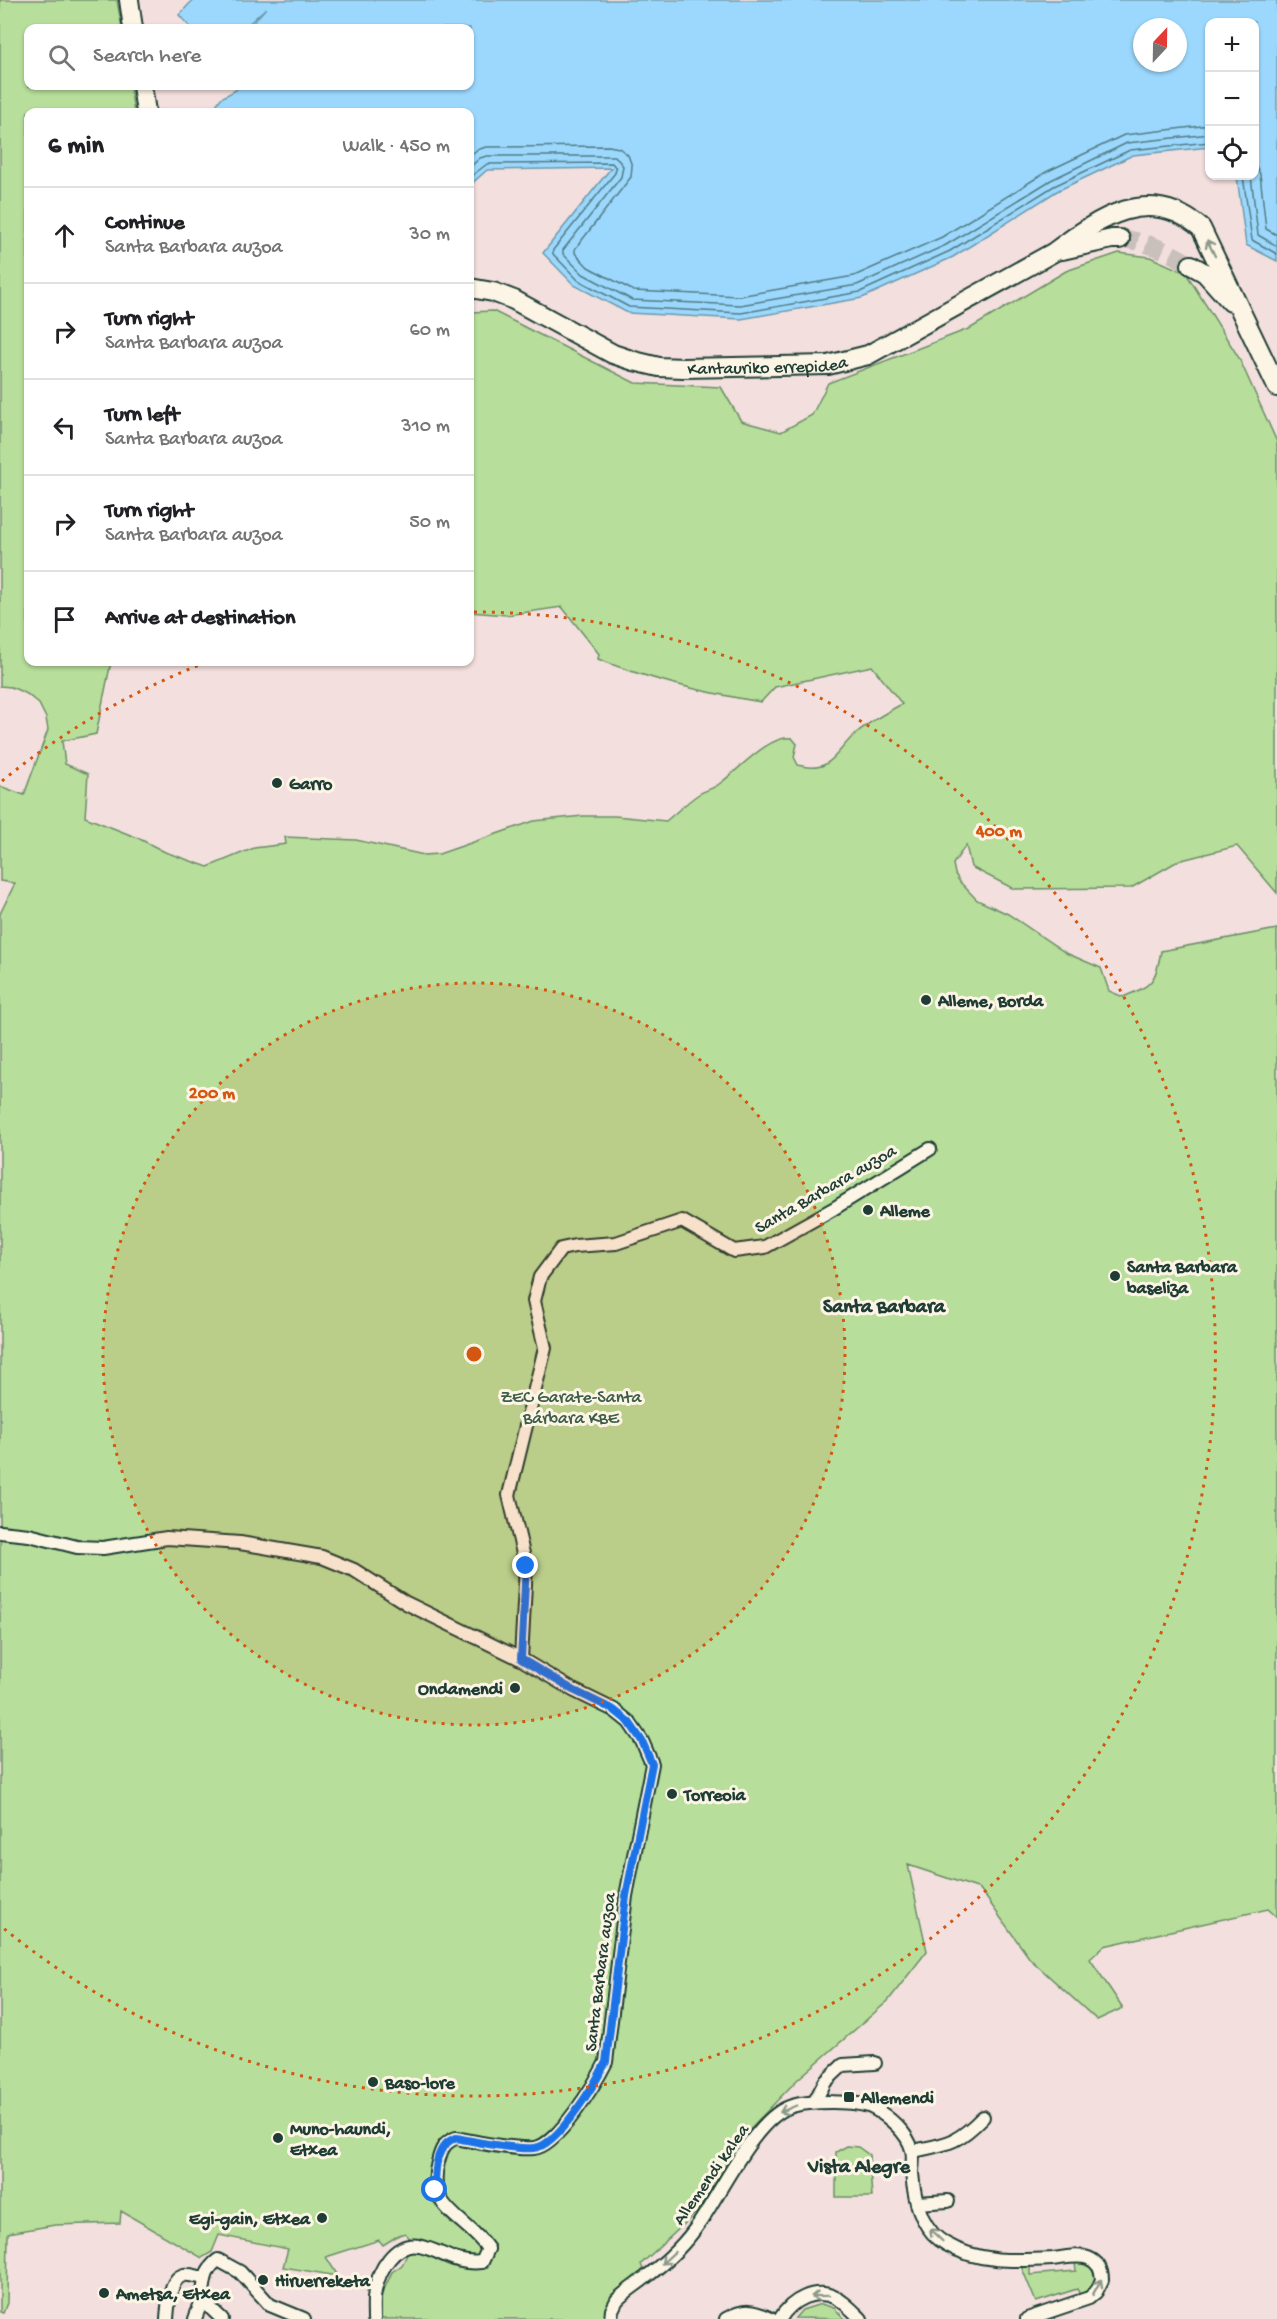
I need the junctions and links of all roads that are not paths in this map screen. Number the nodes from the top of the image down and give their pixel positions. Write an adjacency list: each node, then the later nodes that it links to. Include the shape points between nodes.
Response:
1 (129, 0): 2 (highway)
2 (133, 24)
3 (143, 90): 4 (highway)
4 (145, 108)
5 (1120, 239): 6 (highway)
6 (1054, 252): 8 (highway, Kantauriko errepidea, via 868,355 828,365 683,368 634,362 514,300); 9 (highway, one-way to 6, via 1201,228 1173,211 1148,205 1119,212)
7 (1191, 265): 9 (highway, via 1205,273)
8 (474, 289)
9 (1246, 320): 10 (highway)
10 (1277, 387)
11 (930, 1149): 13 (street, Santa Barbara auzoa, via 765,1247 734,1251 682,1221 616,1243 561,1249 540,1277 534,1301 545,1348 509,1495 526,1566)
12 (0, 1532): 13 (street, Santa Barbara auzoa, via 77,1547 103,1548 167,1538 240,1543 322,1557 354,1570 406,1603)
13 (521, 1659): 26 (street, Santa Barbara auzoa, via 629,1722 652,1764 626,1896 606,2062 595,2085 549,2143 535,2149 456,2138 448,2141 441,2150 435,2190 450,2213 488,2249 482,2262 468,2264 419,2246 404,2247 385,2262 374,2292)
14 (875, 2063): 15 (street, via 843,2065 825,2082)
15 (815, 2101): 17 (street, Allemendi kalea, via 871,2107 905,2135); 27 (street, Allemendi kalea, one-way to 27, via 789,2106 774,2115 743,2152 700,2223 678,2249 617,2300)
16 (982, 2117): 17 (street, via 967,2134 950,2144)
17 (913, 2151): 19 (street)
18 (948, 2201): 19 (street)
19 (917, 2203): 32 (street, one-way to 19, via 1093,2295 1102,2280 1098,2265 1084,2257 1019,2261 979,2257 957,2250 930,2231)
20 (204, 2278): 21 (street); 22 (street, via 184,2275 176,2280); 25 (street, via 208,2267 218,2260 240,2272 270,2305)
21 (201, 2300): 23 (street); 24 (street)
22 (166, 2319)
23 (195, 2319)
24 (222, 2319)
25 (304, 2319)
26 (374, 2319)
27 (610, 2319)
28 (726, 2319): 29 (street, via 747,2310)
29 (771, 2319)
30 (780, 2319): 31 (street, one-way to 30, via 840,2300 820,2293 793,2303)
31 (861, 2319)
32 (1027, 2319)

